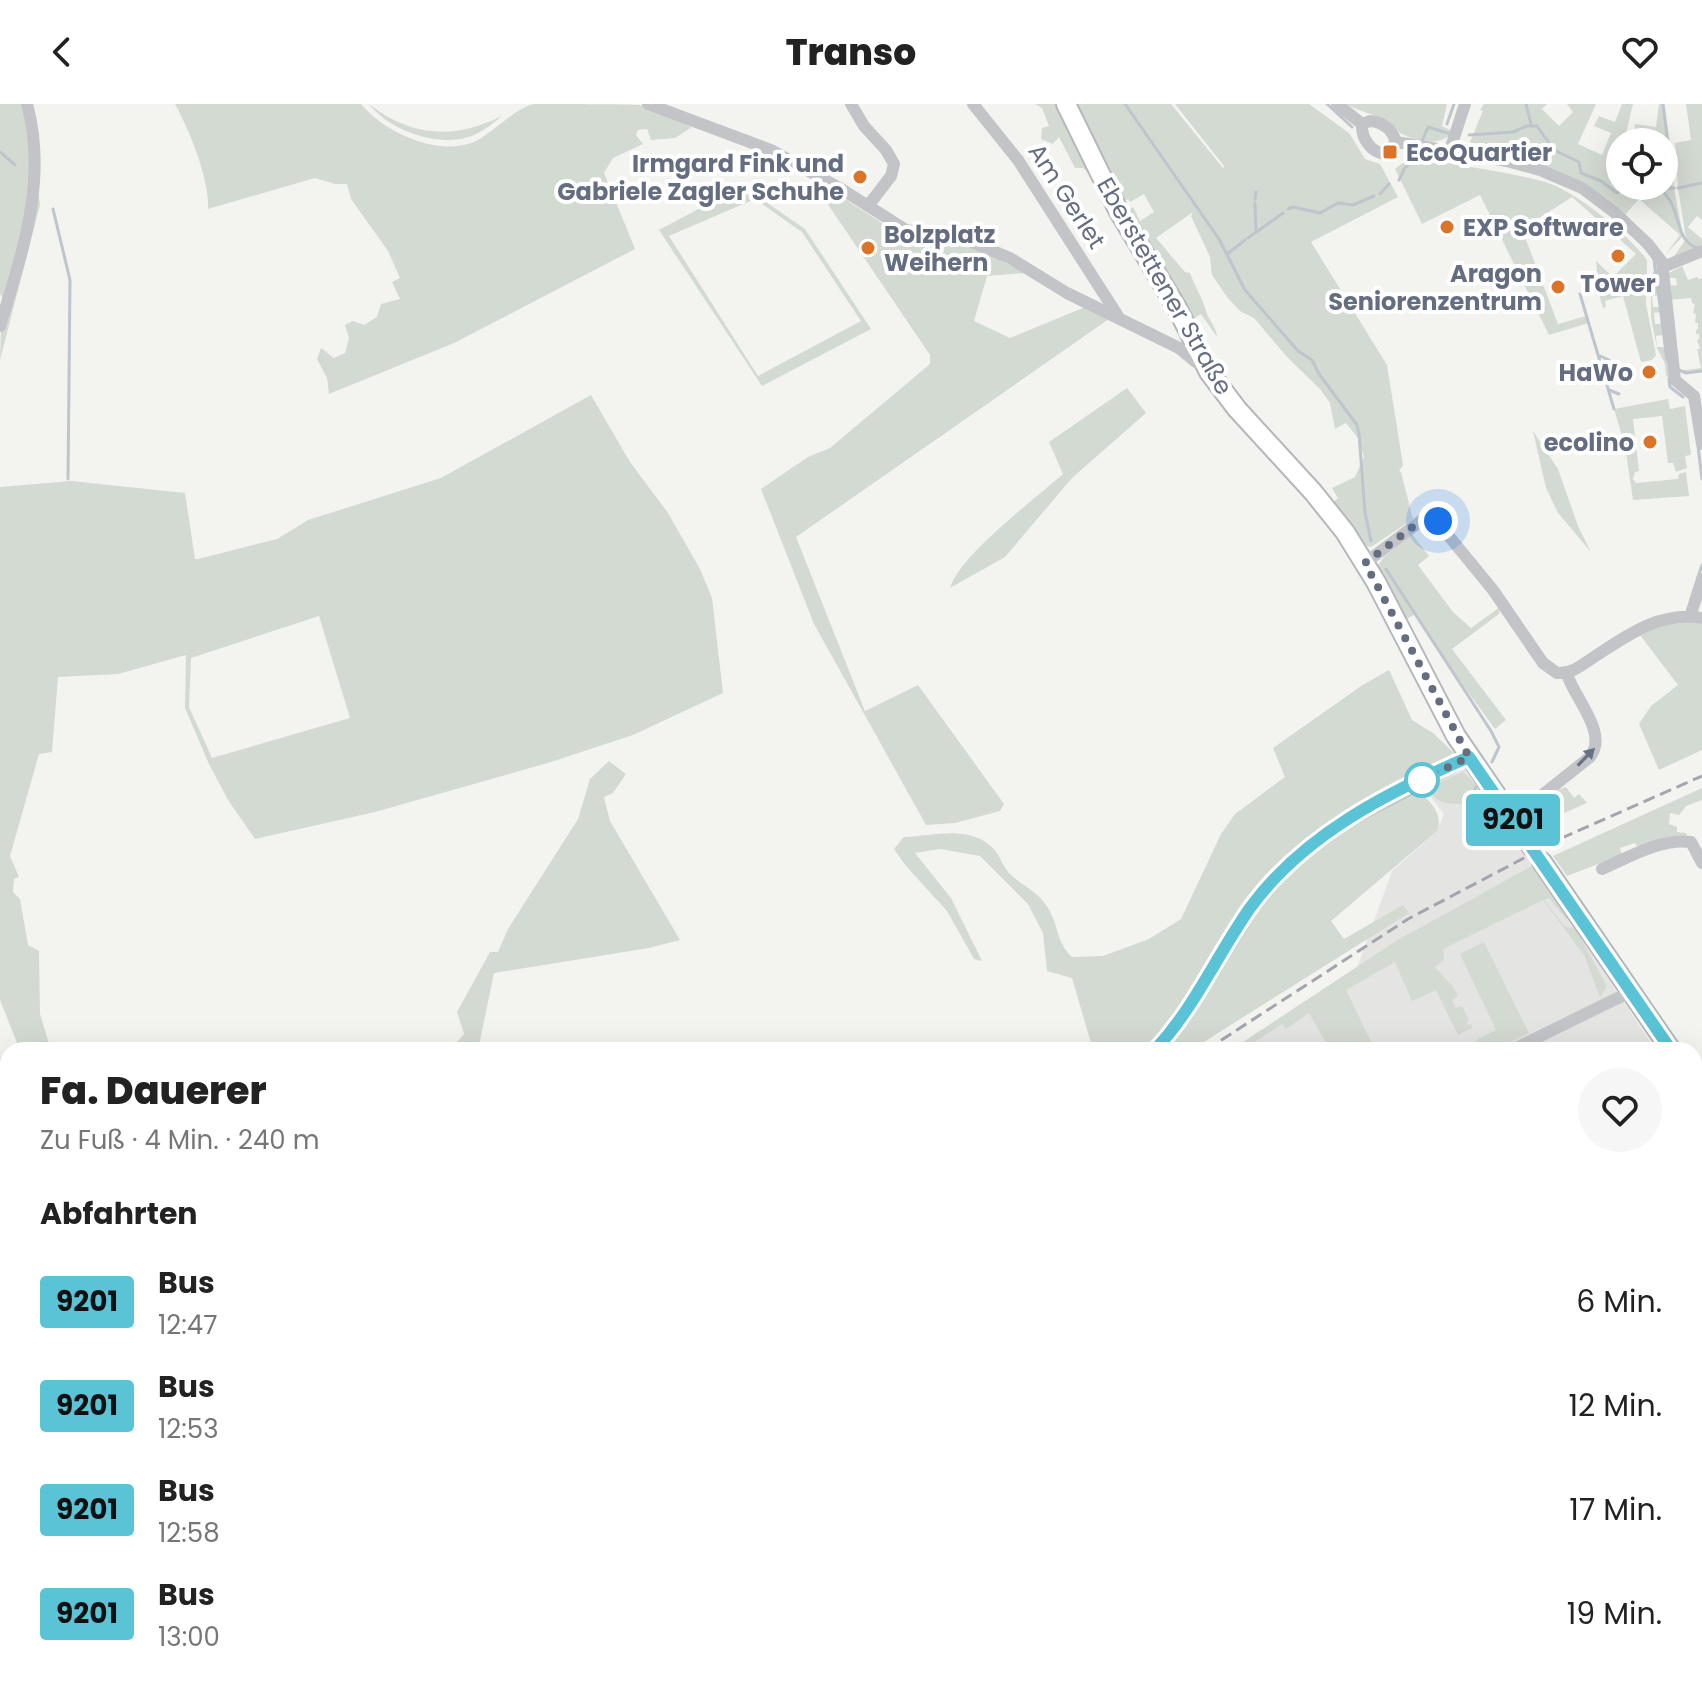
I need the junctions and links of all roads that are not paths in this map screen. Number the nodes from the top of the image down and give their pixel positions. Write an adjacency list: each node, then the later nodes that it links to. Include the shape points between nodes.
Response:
1 (27, 104): 15 (street, via 32,120 33,204)
2 (648, 104): 11 (street, via 771,150)
3 (851, 104): 11 (street, via 894,164)
4 (973, 104): 14 (street, Am Gerlet, via 1018,160)
5 (1066, 104): 16 (main road, Eberstettener Straße)
6 (1337, 104): 8 (street)
7 (1465, 104): 10 (street)
8 (1362, 124): 9 (street, via 1383,124); 9 (street, via 1367,142 1380,153 1390,152)
9 (1396, 142): 10 (street)
10 (1450, 150): 13 (street, via 1569,181 1636,232)
11 (868, 206): 14 (street, via 906,230 999,252)
12 (1702, 251): 13 (street)
13 (1663, 267): 17 (street, via 1675,380 1694,396)
14 (1118, 316): 16 (street, via 1196,362)
15 (0, 326)
16 (1201, 359): 18 (main road, Eberstettener Straße, via 1229,400 1334,517)
17 (1702, 444)
18 (1365, 563): 21 (street, via 1426,517 1434,518 1543,663 1553,672); 22 (main road, Eberstettener Straße)
19 (1702, 579): 20 (street)
20 (1696, 617): 21 (street, via 1643,627)
21 (1567, 674): 23 (street, one-way to 21, via 1595,749 1595,732)
22 (1469, 757): 23 (main road, Eberstettener Straße); 27 (street, via 1347,820 1293,859 1251,908 1188,1010)
23 (1512, 819): 26 (main road, Eberstettener Straße)
24 (1702, 863): 25 (street, via 1694,845 1684,841)
25 (1602, 869)
26 (1630, 992): 28 (street); 29 (main road, Eberstettener Straße)
27 (1162, 1042)
28 (1528, 1042)
29 (1665, 1042)

